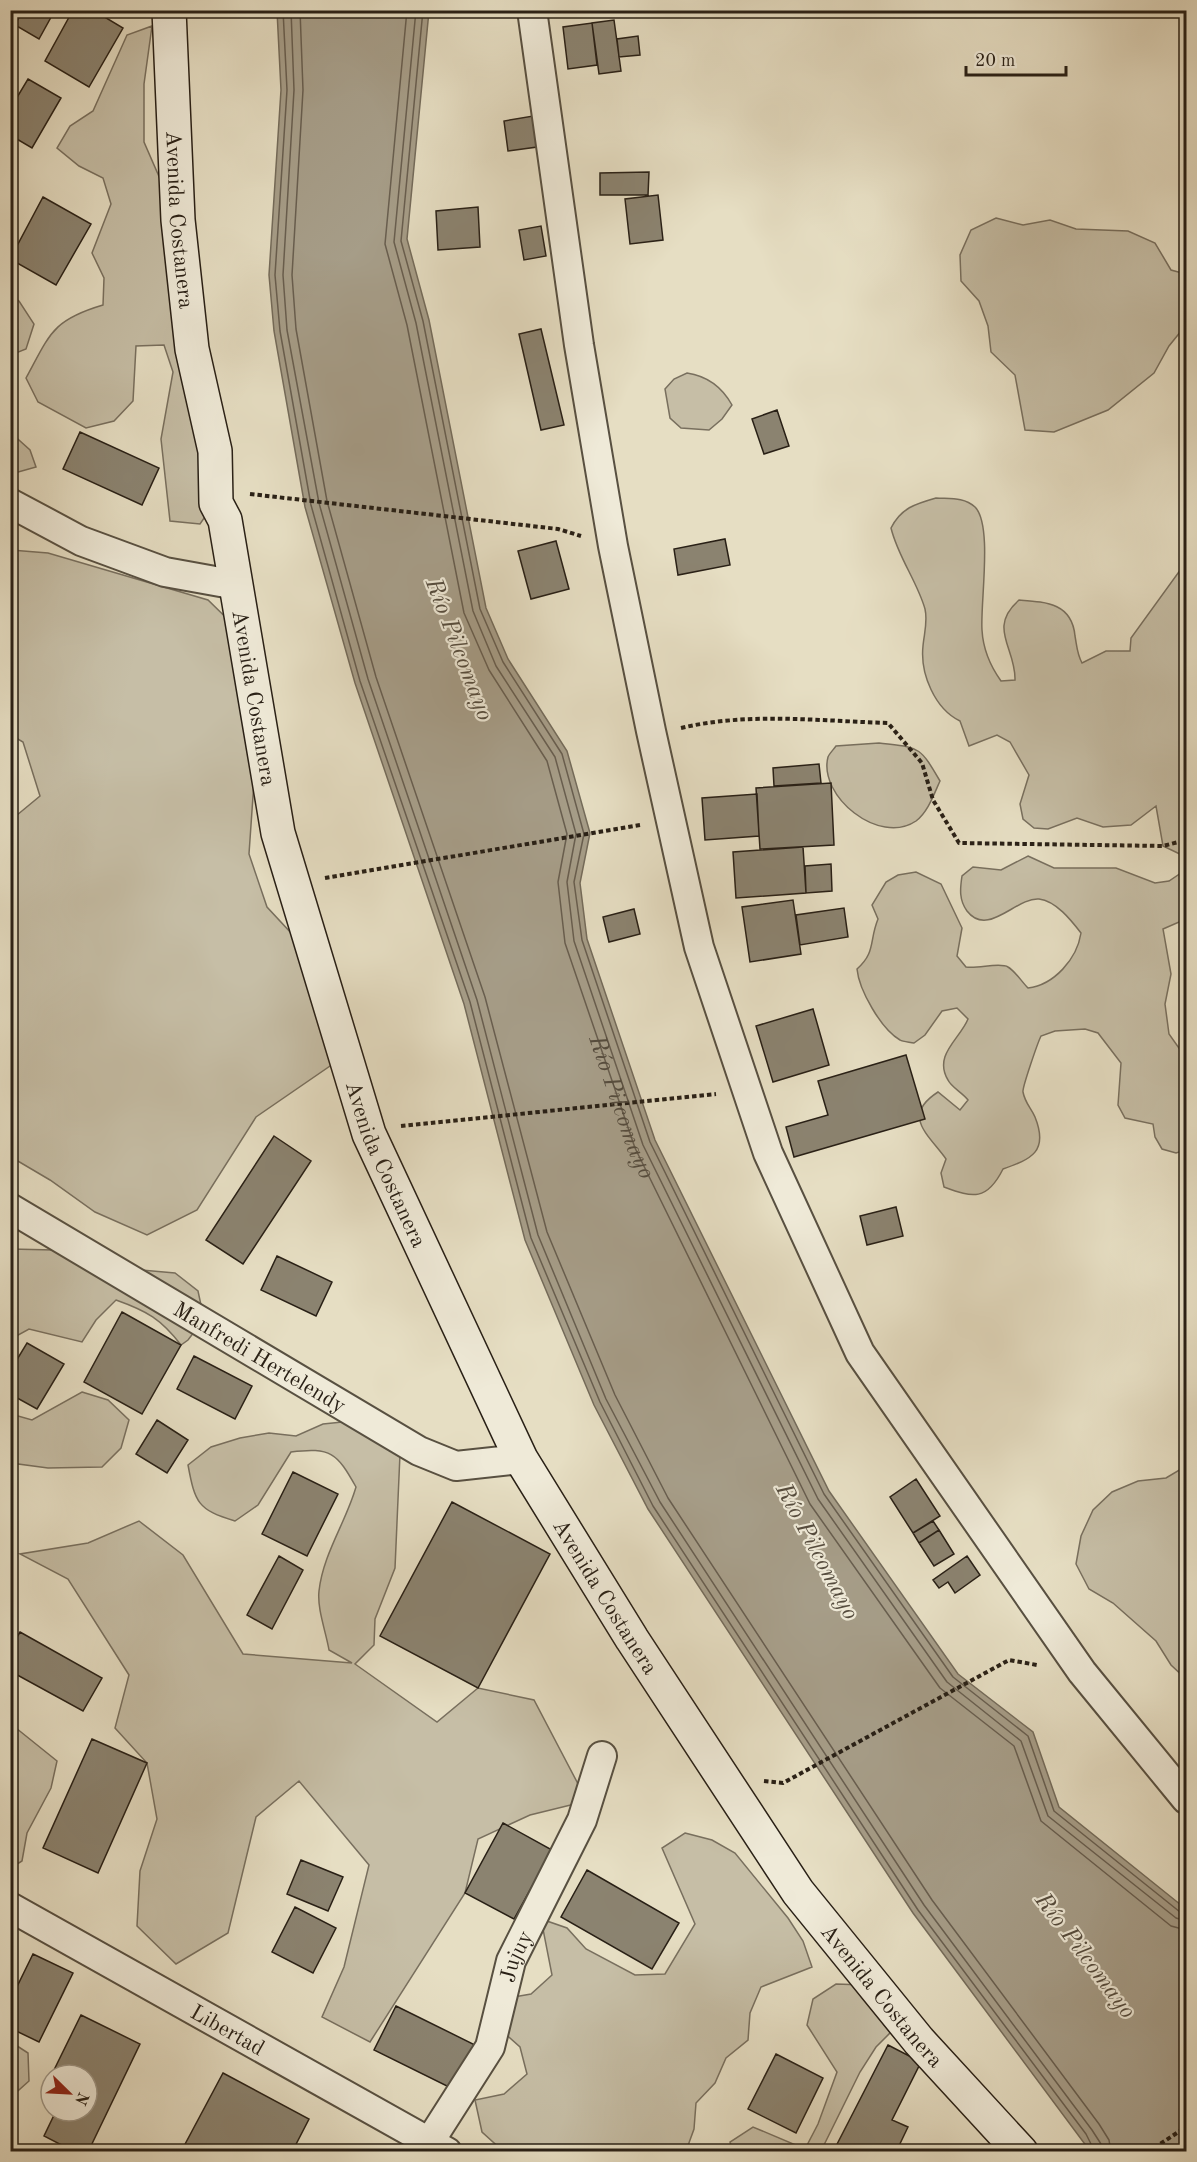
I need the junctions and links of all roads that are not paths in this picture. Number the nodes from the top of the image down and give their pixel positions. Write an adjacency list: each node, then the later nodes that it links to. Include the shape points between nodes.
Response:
1 (169, 10): 4 (street, Avenida Costanera, via 178,220 192,349 214,451 216,503 225,520)
2 (532, 10): 8 (street, via 581,356 613,546 651,732 699,947 768,1154 860,1353 1082,1672)
3 (10, 503): 4 (street, via 81,541 165,573)
4 (237, 585): 6 (street, Avenida Costanera, via 276,822 369,1134)
5 (10, 1208): 6 (street, Manfredi Hertelendy, via 419,1452 456,1466)
6 (521, 1459): 11 (street, Avenida Costanera, via 632,1639 798,1892 919,2041)
7 (602, 1756): 10 (street, Jujuy, via 582,1820 510,1961 490,2047)
8 (1186, 1799)
9 (10, 1907): 10 (street, Libertad)
10 (433, 2148)
11 (1021, 2151)

